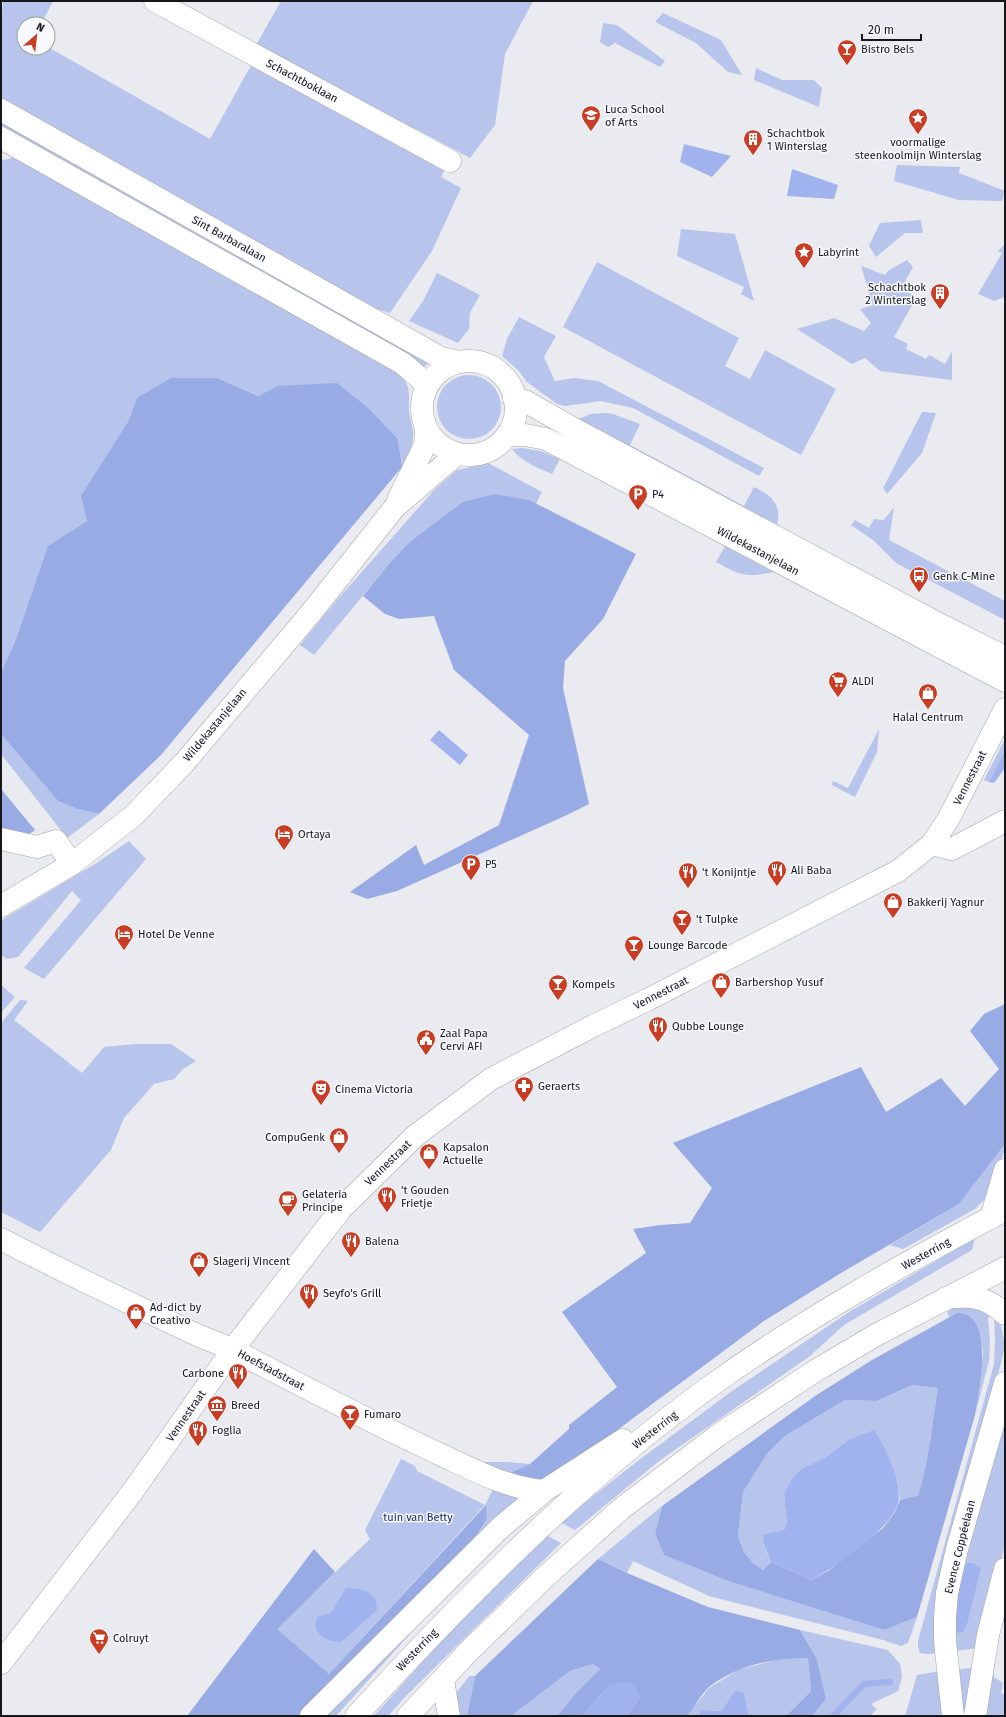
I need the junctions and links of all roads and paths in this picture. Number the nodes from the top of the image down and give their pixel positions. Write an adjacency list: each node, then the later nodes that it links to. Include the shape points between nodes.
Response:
1 (155, 1): 4 (main road, Schachtboklaan)
2 (1, 110): 5 (main road, Sint Barbaralaan, via 441,358)
3 (1, 138): 6 (main road, via 402,363 420,378)
4 (450, 161)
5 (460, 362): 6 (main road, Wildekastanjelaan, via 442,369); 7 (main road, Wildekastanjelaan, via 479,362 490,366 503,375 513,392)
6 (426, 388): 8 (main road, Wildekastanjelaan, via 422,400)
7 (514, 399): 9 (main road, Wildekastanjelaan, via 514,421); 12 (main road, Wildekastanjelaan, via 525,401 933,621)
8 (426, 429): 10 (main road, Wildekastanjelaan, via 435,442); 11 (main road, Wildekastanjelaan, via 425,444)
9 (507, 436): 10 (main road, Wildekastanjelaan, via 485,453); 13 (main road, Wildekastanjelaan, via 525,435 546,439)
10 (457, 454): 11 (main road, Wildekastanjelaan)
11 (395, 507): 18 (main road, Wildekastanjelaan, via 310,614 184,763 133,816)
12 (1005, 657)
13 (1005, 680)
14 (1005, 710): 17 (main road, Vennestraat, via 949,818)
15 (1005, 821): 17 (main road, via 952,850)
16 (1, 839): 18 (main road, via 37,847 56,841)
17 (932, 844): 26 (main road, Vennestraat, via 898,871 491,1079 415,1136 341,1209)
18 (72, 864): 19 (main road, Wildekastanjelaan)
19 (1, 906)
20 (1005, 1170): 21 (main road)
21 (998, 1214): 28 (main road, Westerring, via 864,1288 771,1344)
22 (1, 1239): 26 (main road, Hoefstadstraat, via 202,1338)
23 (1005, 1268): 24 (main road)
24 (946, 1298): 25 (main road, via 968,1296 985,1300); 32 (main road, via 815,1371 717,1436 627,1504 545,1577)
25 (1005, 1314)
26 (233, 1350): 29 (main road, Hoefstadstraat, via 308,1390 457,1462 506,1484 527,1490); 31 (main road, Vennestraat, via 133,1491)
27 (1005, 1383): 37 (main road, Evence Coppéelaan, via 957,1549 948,1593 945,1642)
28 (676, 1413): 29 (main road, via 633,1433); 34 (main road, Westerring, via 552,1516 489,1576)
29 (544, 1491): 33 (main road, via 499,1528)
30 (1005, 1569): 38 (main road, via 987,1640)
31 (1, 1663)
32 (442, 1680): 35 (main road); 36 (main road)
33 (311, 1716)
34 (356, 1716)
35 (408, 1716)
36 (449, 1716)
37 (953, 1716)
38 (975, 1716)

